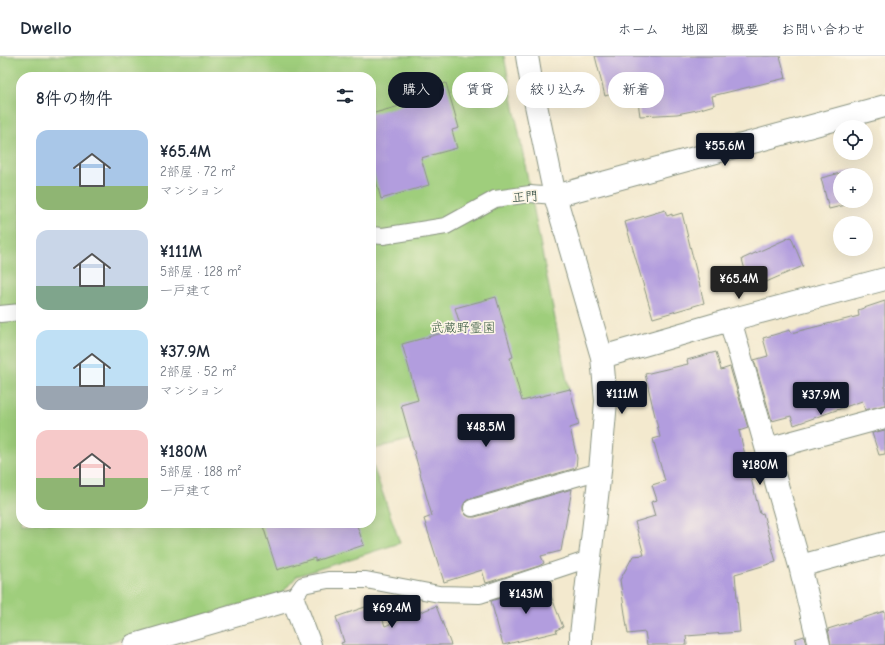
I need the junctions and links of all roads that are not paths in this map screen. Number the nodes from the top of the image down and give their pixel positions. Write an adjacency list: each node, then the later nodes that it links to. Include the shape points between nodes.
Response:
1 (527, 56): 3 (street)
2 (885, 106): 3 (street)
3 (555, 196): 4 (lane, 正門, via 530,194 495,199 446,226); 9 (street)
4 (376, 235)
5 (885, 279): 8 (street)
6 (16, 312): 7 (lane)
7 (0, 314)
8 (730, 320): 9 (street); 11 (street)
9 (602, 356): 12 (street, via 606,401)
10 (885, 417): 11 (street)
11 (767, 449): 16 (street)
12 (600, 471): 13 (lane); 15 (street)
13 (472, 508)
14 (885, 543): 16 (street)
15 (590, 559): 17 (lane, via 480,595 439,594 366,580 328,580 303,585); 20 (street)
16 (800, 566): 21 (street)
17 (293, 599): 18 (street); 19 (street)
18 (134, 645)
19 (310, 645)
20 (582, 645)
21 (819, 645)

